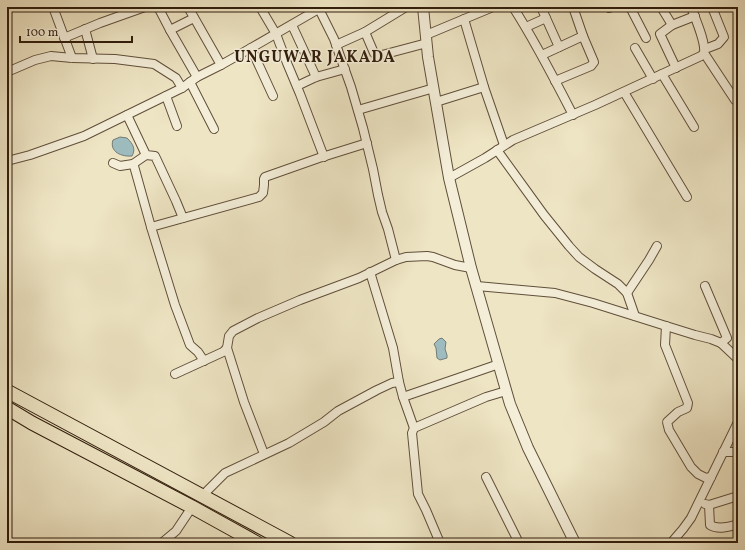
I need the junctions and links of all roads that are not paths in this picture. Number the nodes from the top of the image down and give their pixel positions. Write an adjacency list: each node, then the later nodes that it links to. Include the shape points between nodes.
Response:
1 (54, 7): 31 (street)
2 (145, 7): 26 (street)
3 (158, 7): 27 (street)
4 (188, 7): 20 (street)
5 (260, 7): 29 (street)
6 (406, 7): 28 (street)
7 (423, 7): 33 (street)
8 (493, 7): 22 (street)
9 (513, 7): 25 (street)
10 (541, 7): 21 (street)
11 (573, 7): 30 (street)
12 (608, 7): 13 (street)
13 (612, 7)
14 (630, 7): 32 (street)
15 (661, 7): 24 (street)
16 (691, 7): 19 (street)
17 (712, 7): 38 (street, via 724,37 718,44)
18 (320, 8): 23 (street); 34 (street)
19 (695, 16): 24 (street); 38 (street)
20 (194, 18): 27 (street); 42 (street)
21 (546, 18): 25 (street); 35 (street)
22 (464, 19): 33 (street); 53 (street)
23 (292, 24): 29 (street); 48 (street)
24 (672, 25): 43 (street, via 660,34)
25 (526, 27): 39 (street)
26 (85, 29): 31 (street); 41 (street)
27 (170, 30): 47 (street)
28 (365, 32): 33 (street, via 374,53 378,56); 34 (street)
29 (276, 34): 36 (street); 52 (street)
30 (583, 36): 35 (street); 50 (street, via 594,62 591,66)
31 (64, 38): 40 (street)
32 (646, 38)
33 (426, 39): 55 (street)
34 (336, 45): 44 (street)
35 (559, 47): 39 (street)
36 (251, 48): 42 (street); 58 (street)
37 (635, 48): 49 (street)
38 (704, 51): 43 (street, via 701,56); 59 (street)
39 (542, 55): 50 (street)
40 (72, 58): 41 (street); 45 (street, via 51,56)
41 (93, 59): 54 (street, via 154,64 176,78)
42 (221, 65): 47 (street)
43 (676, 68): 46 (street)
44 (345, 69): 48 (street); 61 (street)
45 (7, 72)
46 (662, 74): 49 (street); 65 (street)
47 (197, 77): 51 (street)
48 (316, 77): 52 (street)
49 (653, 79): 56 (street)
50 (555, 81): 62 (street)
51 (190, 82): 54 (street); 66 (street)
52 (296, 86): 70 (street)
53 (484, 87): 60 (street); 68 (street)
54 (182, 88): 57 (street)
55 (434, 88): 60 (street); 61 (street)
56 (624, 92): 62 (street); 75 (street)
57 (166, 96): 63 (street); 64 (street)
58 (273, 96)
59 (735, 100)
60 (436, 102): 74 (street)
61 (358, 110): 67 (street)
62 (573, 114): 68 (street)
63 (127, 115): 69 (street); 71 (street, via 84,136)
64 (177, 126)
65 (694, 127)
66 (214, 130)
67 (367, 143): 70 (street); 79 (street, via 379,201)
68 (500, 147): 74 (street); 84 (street, via 544,215 568,246)
69 (146, 155): 73 (street); 76 (street, via 155,156)
70 (324, 157): 76 (street, via 265,177 263,193 259,197)
71 (7, 161)
72 (113, 163): 73 (street, via 120,166)
73 (133, 164): 77 (street)
74 (449, 178): 80 (street)
75 (686, 197)
76 (183, 218): 77 (street)
77 (151, 227): 90 (street, via 190,345)
78 (657, 246): 84 (street)
79 (396, 260): 80 (street, via 427,256); 81 (street)
80 (471, 268): 82 (street)
81 (370, 272): 88 (street, via 258,318 233,331); 93 (street, via 393,348)
82 (477, 286): 85 (street, via 555,293); 91 (street)
83 (705, 286): 87 (street, via 726,338)
84 (626, 293): 85 (street)
85 (635, 316): 86 (street)
86 (666, 326): 87 (street); 104 (street, via 666,345 688,403 687,408 667,422 669,430 691,467 698,474 706,478)
87 (721, 343): 89 (street)
88 (227, 348): 90 (street); 102 (street)
89 (738, 359)
90 (204, 361): 92 (street)
91 (499, 364): 95 (street); 96 (street)
92 (176, 374)
93 (399, 382): 96 (street); 102 (street, via 377,390 338,411 302,436)
94 (7, 391): 105 (main road)
95 (506, 391): 99 (street); 112 (street, via 528,448)
96 (403, 398): 99 (street)
97 (7, 408): 109 (main road)
98 (738, 423): 100 (street)
99 (414, 428): 115 (street, via 412,433 418,494)
100 (723, 452): 101 (street); 104 (street)
101 (738, 452)
102 (264, 454): 105 (street, via 225,473)
103 (486, 477): 116 (street)
104 (711, 477): 107 (street)
105 (202, 496): 114 (main road)
106 (738, 496): 108 (street)
107 (698, 503): 108 (street); 117 (street, via 691,518)
108 (709, 505): 110 (street, via 710,525 713,527)
109 (192, 507): 111 (street, via 176,531); 113 (main road)
110 (738, 524)
111 (164, 542)
112 (572, 542)
113 (258, 543)
114 (290, 543)
115 (440, 543)
116 (519, 543)
117 (671, 543)

